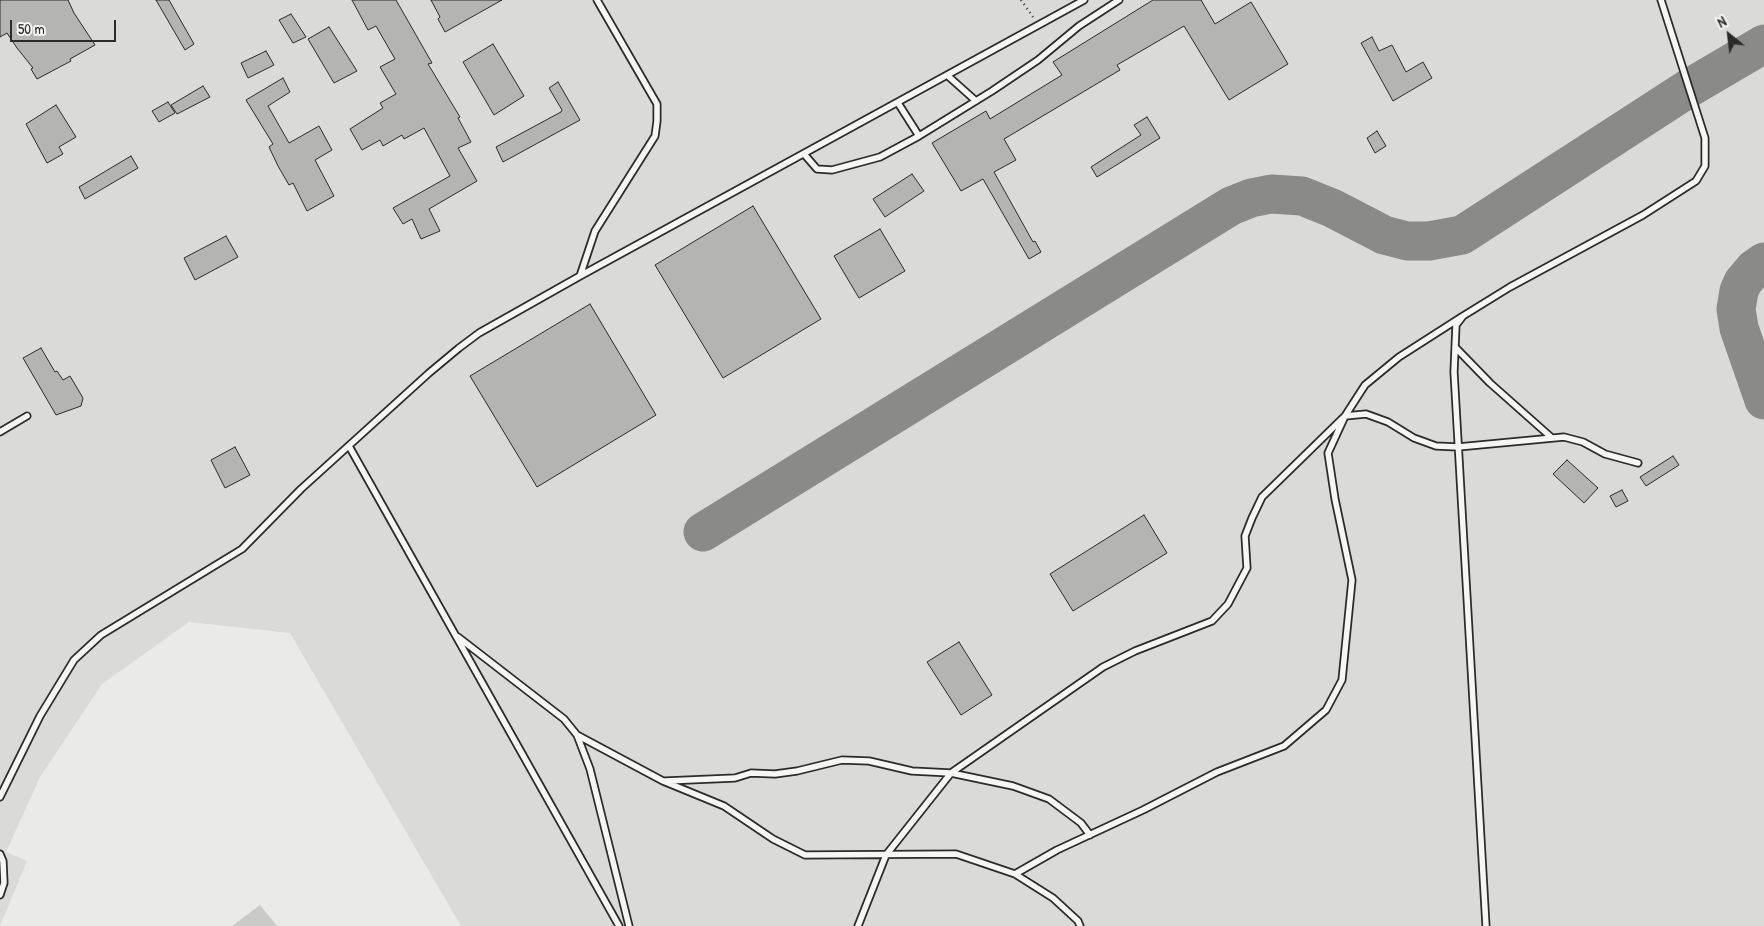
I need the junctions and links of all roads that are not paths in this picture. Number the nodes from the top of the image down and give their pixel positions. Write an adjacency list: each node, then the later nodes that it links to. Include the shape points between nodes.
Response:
1 (597, 0): 10 (lane, via 657,104 657,121 655,136 595,231)
2 (1084, 0): 5 (lane)
3 (1119, 0): 6 (lane)
4 (1661, 0): 11 (lane, via 1705,138 1705,166 1696,181)
5 (948, 76): 6 (lane); 7 (lane)
6 (976, 101): 8 (lane)
7 (898, 103): 8 (lane); 9 (lane)
8 (919, 136): 9 (lane, via 880,157 832,170 817,169)
9 (804, 154): 10 (lane)
10 (580, 276): 17 (lane, via 479,333 429,373)
11 (1463, 316): 12 (lane, via 1456,325); 14 (lane, via 1399,357 1365,385)
12 (1455, 347): 16 (lane); 18 (lane)
13 (27, 416): 15 (lane)
14 (1345, 416): 18 (lane, via 1366,414 1436,446); 22 (lane, via 1262,497 1245,536 1246,568 1228,604 1212,621 1103,666); 25 (lane, via 1328,453 1334,499 1352,580 1342,680 1326,710 1284,746 1217,772)
15 (0, 432)
16 (1552, 438): 18 (lane); 19 (lane, via 1564,437 1583,442 1604,454)
17 (349, 446): 20 (lane); 24 (lane, via 301,489 242,550 101,635 74,660 40,716)
18 (1458, 447): 34 (lane)
19 (1638, 463)
20 (456, 635): 21 (lane, via 564,719); 30 (lane)
21 (576, 736): 23 (lane); 31 (lane, via 590,769)
22 (951, 773): 23 (lane, via 912,771 869,761 842,760 775,774); 25 (lane, via 1013,786 1050,799 1081,823); 27 (lane)
23 (663, 781): 27 (lane, via 724,806 773,839 805,855)
24 (0, 797)
25 (1090, 835): 28 (lane)
26 (0, 854): 29 (lane, via 4,883)
27 (886, 855): 28 (lane, via 956,854); 32 (lane)
28 (1015, 874): 33 (lane, via 1052,898)
29 (0, 896)
30 (619, 926)
31 (629, 926)
32 (858, 926)
33 (1080, 926)
34 (1486, 926)

